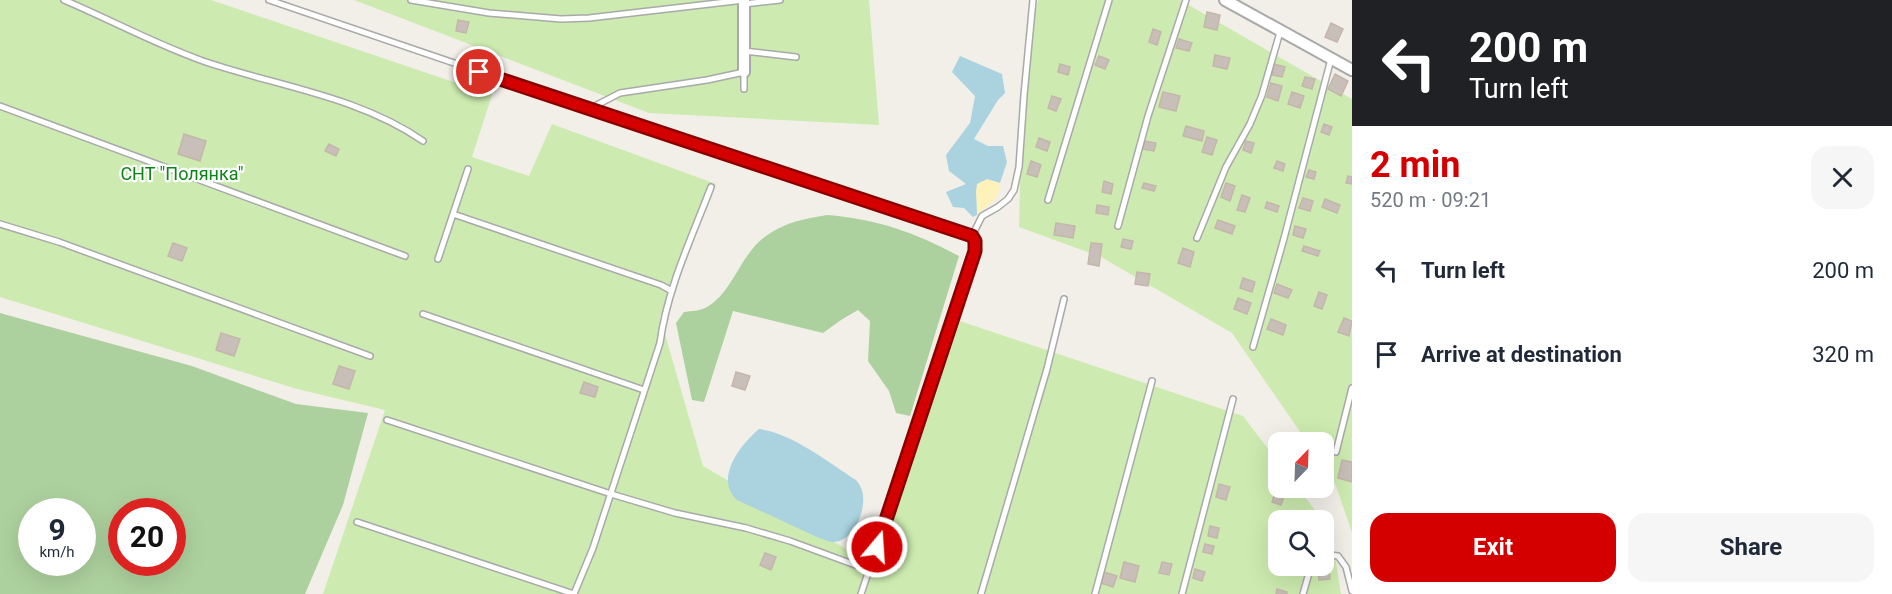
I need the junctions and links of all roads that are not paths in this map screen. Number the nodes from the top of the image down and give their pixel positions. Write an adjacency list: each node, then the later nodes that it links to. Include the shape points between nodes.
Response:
1 (64, 0): 19 (lane, via 195,58 368,111 401,125)
2 (269, 0): 18 (lane)
3 (411, 0): 9 (lane, via 489,13 561,19)
4 (780, 0): 9 (lane)
5 (1034, 0): 26 (lane, via 1017,179 1008,199 982,216)
6 (1109, 0): 22 (lane)
7 (1186, 0): 25 (lane)
8 (1226, 0): 10 (street)
9 (744, 1): 11 (street)
10 (1281, 31): 13 (street); 27 (lane, via 1262,95)
11 (744, 51): 12 (lane); 15 (street)
12 (796, 57)
13 (1330, 59): 14 (street); 33 (lane)
14 (1352, 70)
15 (744, 72): 16 (lane); 18 (lane, via 620,93)
16 (744, 89)
17 (0, 106): 28 (lane)
18 (589, 109): 26 (lane)
19 (423, 141)
20 (468, 168): 23 (lane)
21 (711, 186): 30 (lane)
22 (1048, 200)
23 (453, 214): 29 (lane); 30 (lane)
24 (0, 224): 34 (lane)
25 (1118, 226)
26 (972, 236): 44 (lane, via 975,251)
27 (1197, 238)
28 (405, 256)
29 (438, 259)
30 (672, 291): 37 (lane)
31 (1064, 299): 49 (lane)
32 (423, 314): 37 (lane)
33 (1253, 347)
34 (370, 356)
35 (1152, 381): 50 (lane)
36 (1352, 388): 40 (lane)
37 (644, 390): 41 (lane)
38 (1233, 399): 51 (lane)
39 (387, 420): 41 (lane)
40 (1336, 452)
41 (611, 494): 44 (lane, via 757,532); 47 (lane)
42 (357, 522): 47 (lane)
43 (1334, 555): 46 (lane, via 1346,567)
44 (869, 570): 48 (lane)
45 (1308, 576): 52 (lane)
46 (1352, 591)
47 (574, 594)
48 (861, 594)
49 (981, 594)
50 (1095, 594)
51 (1182, 594)
52 (1303, 594)

